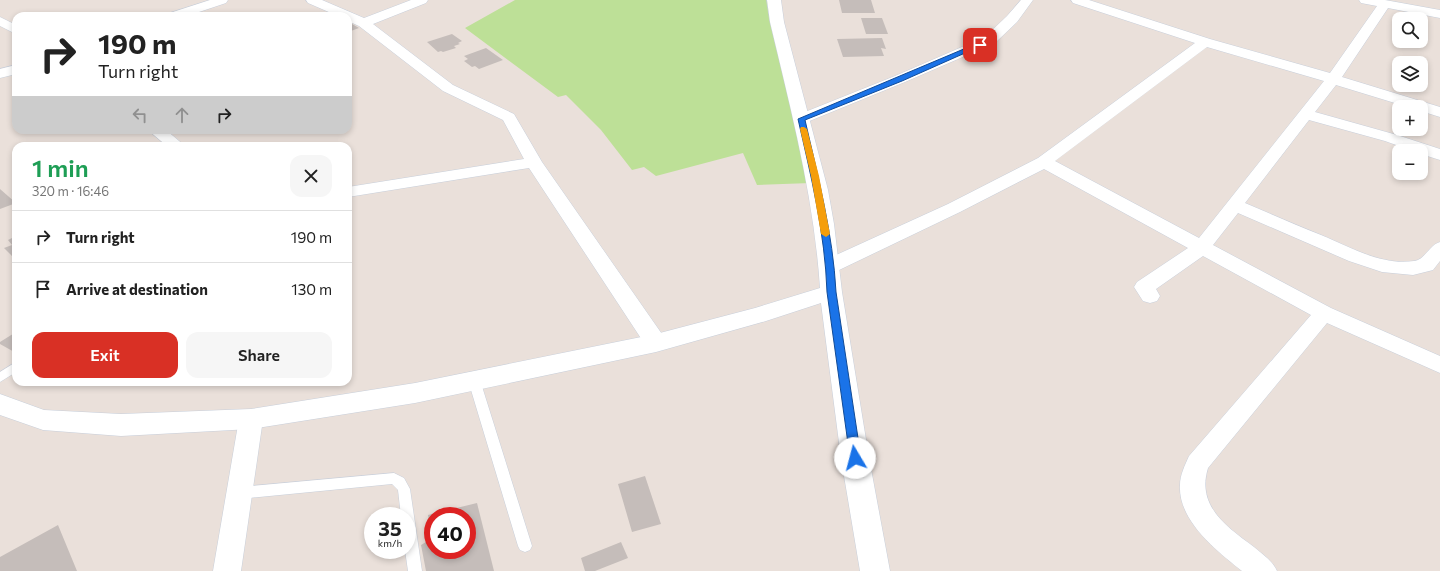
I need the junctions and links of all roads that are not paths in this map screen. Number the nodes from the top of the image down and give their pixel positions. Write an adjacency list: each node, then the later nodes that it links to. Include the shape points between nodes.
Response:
1 (222, 0): 9 (street)
2 (312, 0): 10 (street)
3 (422, 0): 14 (street)
4 (774, 0): 22 (street)
5 (1027, 0): 22 (street, via 990,40 907,77)
6 (1077, 0): 16 (street)
7 (1365, 0): 8 (street)
8 (1385, 4): 11 (street); 19 (street)
9 (187, 12)
10 (339, 12)
11 (1440, 14)
12 (352, 18): 14 (street)
13 (0, 21): 15 (street)
14 (364, 23): 26 (street, via 448,88 509,117)
15 (12, 28)
16 (1205, 42): 19 (street); 27 (street, via 1180,58)
17 (12, 70): 18 (street)
18 (0, 74)
19 (1333, 79): 20 (street); 21 (street)
20 (1440, 112)
21 (1306, 114): 25 (street); 29 (street)
22 (801, 119): 32 (street, via 822,208)
23 (161, 134): 24 (street)
24 (172, 142)
25 (1440, 155)
26 (534, 162): 28 (street); 36 (street)
27 (1044, 162): 30 (street); 32 (street, via 954,208)
28 (352, 191)
29 (1234, 205): 30 (street); 31 (street, via 1382,266 1413,268 1426,264)
30 (1202, 248): 34 (street, via 1144,287); 35 (street)
31 (1440, 248)
32 (830, 266): 33 (street)
33 (832, 292): 36 (street); 47 (street, via 855,458)
34 (1150, 296)
35 (1324, 313): 37 (street); 48 (street, via 1198,463 1193,476 1193,494 1200,512 1211,528)
36 (656, 343): 40 (street)
37 (1440, 365)
38 (12, 369): 39 (lane)
39 (0, 378)
40 (474, 380): 42 (street, via 415,393); 44 (lane)
41 (0, 404): 42 (street, via 43,420 122,425)
42 (252, 418): 43 (street)
43 (239, 493): 45 (street); 46 (lane, via 394,478 404,489)
44 (525, 546)
45 (227, 571)
46 (415, 571)
47 (876, 571)
48 (1263, 571)

